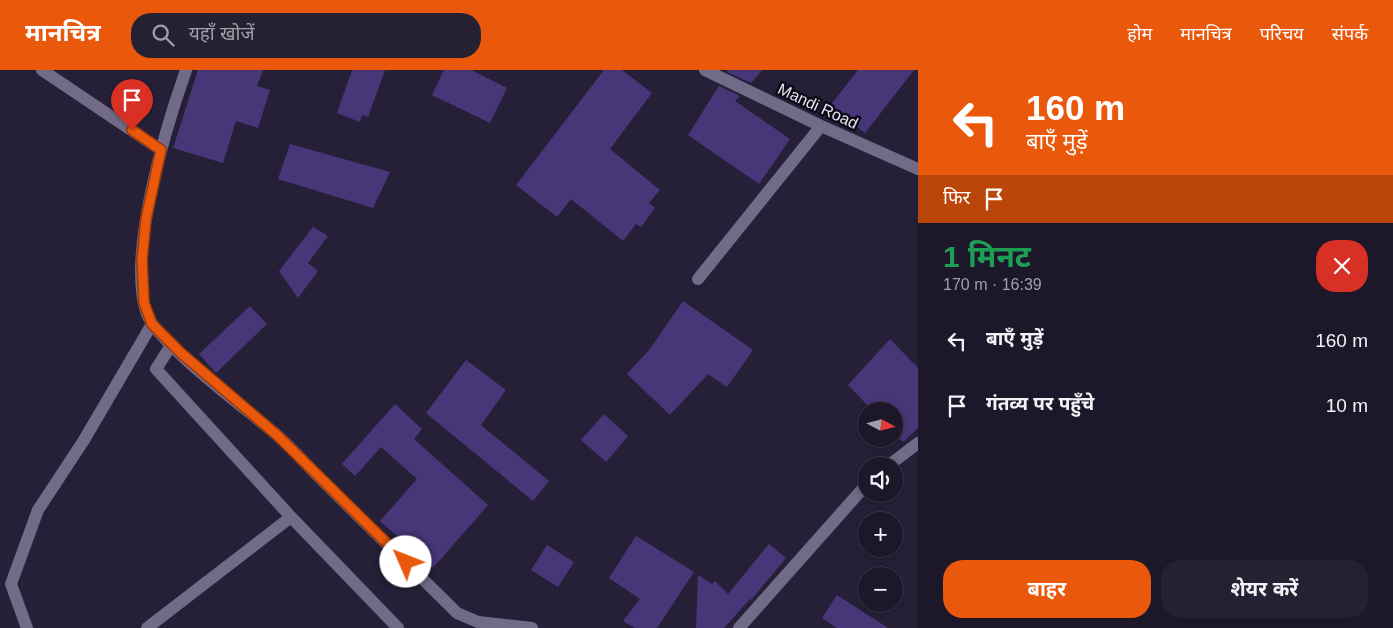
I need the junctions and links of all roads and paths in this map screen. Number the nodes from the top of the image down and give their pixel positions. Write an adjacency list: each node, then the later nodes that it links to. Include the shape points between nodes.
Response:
1 (42, 70): 5 (street)
2 (186, 70): 5 (street)
3 (705, 70): 4 (street, Mandi Road)
4 (821, 126): 6 (street, Mandi Road); 7 (street)
5 (161, 150): 8 (street, via 146,219 142,260 144,303)
6 (918, 168)
7 (698, 279)
8 (152, 324): 9 (street); 14 (street, via 38,510)
9 (172, 344): 13 (street, via 156,369); 18 (street, via 278,436 457,613 478,622)
10 (918, 443): 11 (street)
11 (900, 457)
12 (858, 494): 19 (street)
13 (291, 517): 16 (street); 17 (street)
14 (5, 582): 15 (street)
15 (27, 628)
16 (147, 628)
17 (398, 628)
18 (532, 628)
19 (739, 628)

